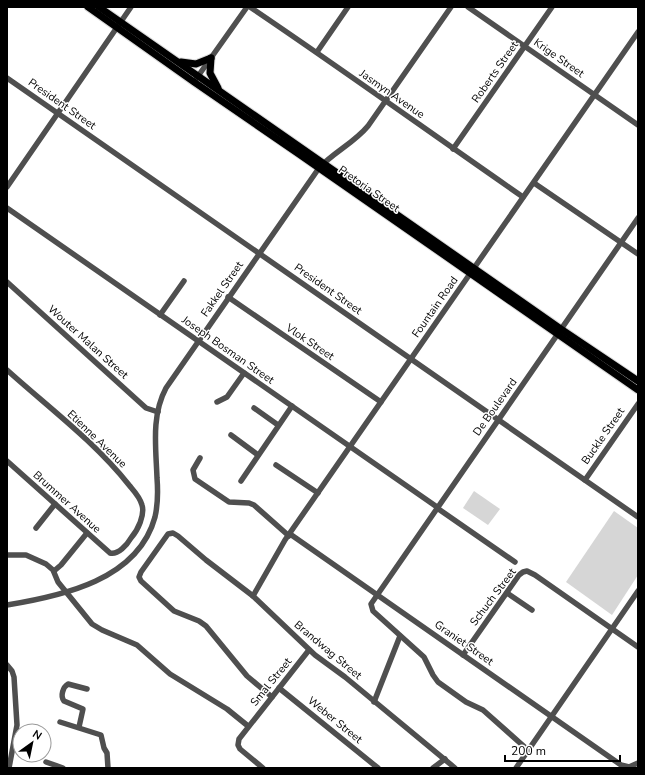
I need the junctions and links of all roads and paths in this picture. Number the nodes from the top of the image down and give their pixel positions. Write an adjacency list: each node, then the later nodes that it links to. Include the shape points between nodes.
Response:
1 (88, 7): 10 (main road, Pretoria Street)
2 (100, 7): 10 (main road, Pretoria Street)
3 (131, 7): 10 (street)
4 (247, 7): 14 (street)
5 (250, 7): 13 (street, Jasmyn Avenue)
6 (348, 7): 13 (street)
7 (451, 7): 21 (street, Fakkel Street)
8 (468, 7): 12 (street, Krige Street)
9 (552, 7): 12 (street, Roberts Street)
10 (119, 24): 15 (main road, Pretoria Street); 18 (main road, Pretoria Street); 22 (street)
11 (638, 32): 20 (street, Fountain Road)
12 (525, 46): 20 (street, Krige Street); 24 (street, Roberts Street)
13 (317, 52): 21 (street, Jasmyn Avenue)
14 (211, 58): 15 (main road, via 196,64); 16 (street); 19 (main road, via 211,76)
15 (177, 61): 16 (main road, Pretoria Street)
16 (198, 76): 18 (street); 19 (main road, Pretoria Street)
17 (7, 78): 22 (street, President Street)
18 (194, 82): 25 (main road, Pretoria Street)
19 (219, 90): 25 (main road, Pretoria Street)
20 (594, 95): 23 (street, Krige Street); 26 (street, Fountain Road)
21 (385, 102): 24 (street, Jasmyn Avenue); 25 (street, Fakkel Street, via 359,136)
22 (58, 113): 27 (street); 32 (street, President Street)
23 (638, 125)
24 (453, 149): 28 (street, Jasmyn Avenue)
25 (321, 165): 32 (street, Fakkel Street); 34 (main road, Pretoria Street)
26 (534, 183): 28 (street, Fountain Road); 31 (street)
27 (7, 187)
28 (523, 197): 34 (street, Fountain Road)
29 (7, 208): 38 (street, Joseph Bosman Street)
30 (638, 218): 31 (street, De Boulevard)
31 (621, 243): 33 (street); 39 (street, De Boulevard)
32 (259, 253): 37 (street, Fakkel Street); 41 (street, President Street)
33 (638, 254)
34 (473, 270): 39 (main road, Pretoria Street); 41 (street, Fountain Road)
35 (184, 281): 38 (street)
36 (7, 282): 51 (street, Wouter Malan Street, via 146,408)
37 (228, 297): 40 (street, Fakkel Street); 47 (street, Vlok Street)
38 (160, 315): 40 (street, Joseph Bosman Street)
39 (559, 331): 44 (main road, Pretoria Street); 45 (main road, Pretoria Street); 52 (street, De Boulevard)
40 (198, 341): 43 (street, Joseph Bosman Street); 51 (street, Fakkel Street, via 166,388)
41 (411, 359): 47 (street, Fountain Road); 52 (street, President Street)
42 (7, 370): 69 (street, Etienne Avenue, via 106,459 140,500 142,514 135,532 129,542)
43 (244, 373): 46 (street, via 227,397); 49 (street, Joseph Bosman Street)
44 (638, 381)
45 (638, 390)
46 (217, 402)
47 (381, 402): 55 (street, Fountain Road)
48 (638, 404): 60 (street, Buckle Street)
49 (292, 406): 53 (street); 55 (street, Joseph Bosman Street)
50 (254, 408): 53 (street)
51 (158, 412): 74 (street, Fakkel Street, via 158,500 148,534 134,555 119,568)
52 (498, 420): 60 (street, President Street); 64 (street, De Boulevard)
53 (278, 425): 56 (street)
54 (232, 435): 56 (street)
55 (350, 447): 62 (street, Fountain Road); 64 (street, Joseph Bosman Street)
56 (258, 455): 61 (street)
57 (200, 458): 68 (street, Graniet Street, via 193,470 195,478 229,502 254,505)
58 (7, 461): 63 (street, Brummer Avenue)
59 (276, 465): 62 (street)
60 (585, 480): 65 (street, President Street)
61 (241, 481)
62 (318, 493): 68 (street, Fountain Road)
63 (55, 504): 66 (street); 67 (street, Brummer Avenue)
64 (437, 508): 71 (street, Joseph Bosman Street); 76 (street, De Boulevard)
65 (638, 517)
66 (36, 528)
67 (87, 533): 69 (street, Brummer Avenue); 72 (street)
68 (289, 535): 76 (street, Graniet Street); 77 (street, Fountain Road)
69 (115, 554)
70 (7, 555): 72 (street, via 20,554 32,557)
71 (516, 562)
72 (54, 571): 74 (street, via 56,579)
73 (638, 591): 80 (street)
74 (66, 592): 78 (street, Fakkel Street, via 46,598); 92 (street, via 95,626 138,645 170,674 227,709)
75 (507, 593): 79 (street); 80 (street, Schuch Street, via 521,574 529,572); 84 (street, Schuch Street)
76 (377, 595): 81 (street, De Boulevard, via 371,603 373,612); 84 (street, Graniet Street)
77 (253, 596): 83 (street, Brandwag Street); 88 (street, Brandwag Street, via 171,533 164,538 139,577 174,611 207,627 246,676)
78 (7, 603)
79 (532, 610)
80 (612, 629): 82 (street); 90 (street)
81 (400, 636): 89 (street); 94 (street, via 424,657 438,682 466,702 483,710)
82 (638, 647)
83 (309, 650): 86 (street, Smal Street); 89 (street, Brandwag Street)
84 (464, 655): 90 (street, Graniet Street)
85 (7, 665): 98 (street, via 14,677 17,721)
86 (279, 688): 88 (street, Smal Street); 102 (street, Weber Street)
87 (87, 689): 93 (street, via 68,684 62,695 64,701 83,709)
88 (272, 697): 92 (street, Smal Street)
89 (374, 702): 95 (street, Brandwag Street)
90 (552, 716): 94 (street); 106 (street, Graniet Street)
91 (60, 722): 93 (street)
92 (248, 726): 101 (street, Smal Street, via 239,739 238,746)
93 (79, 727): 100 (street, via 101,735 107,753)
94 (528, 750): 105 (street)
95 (445, 759): 103 (street); 104 (street, Brandwag Street)
96 (49, 763): 99 (street)
97 (638, 763): 106 (street)
98 (9, 768)
99 (63, 768)
100 (108, 768)
101 (263, 768)
102 (378, 768)
103 (433, 768)
104 (455, 768)
105 (516, 768)
106 (628, 768)

